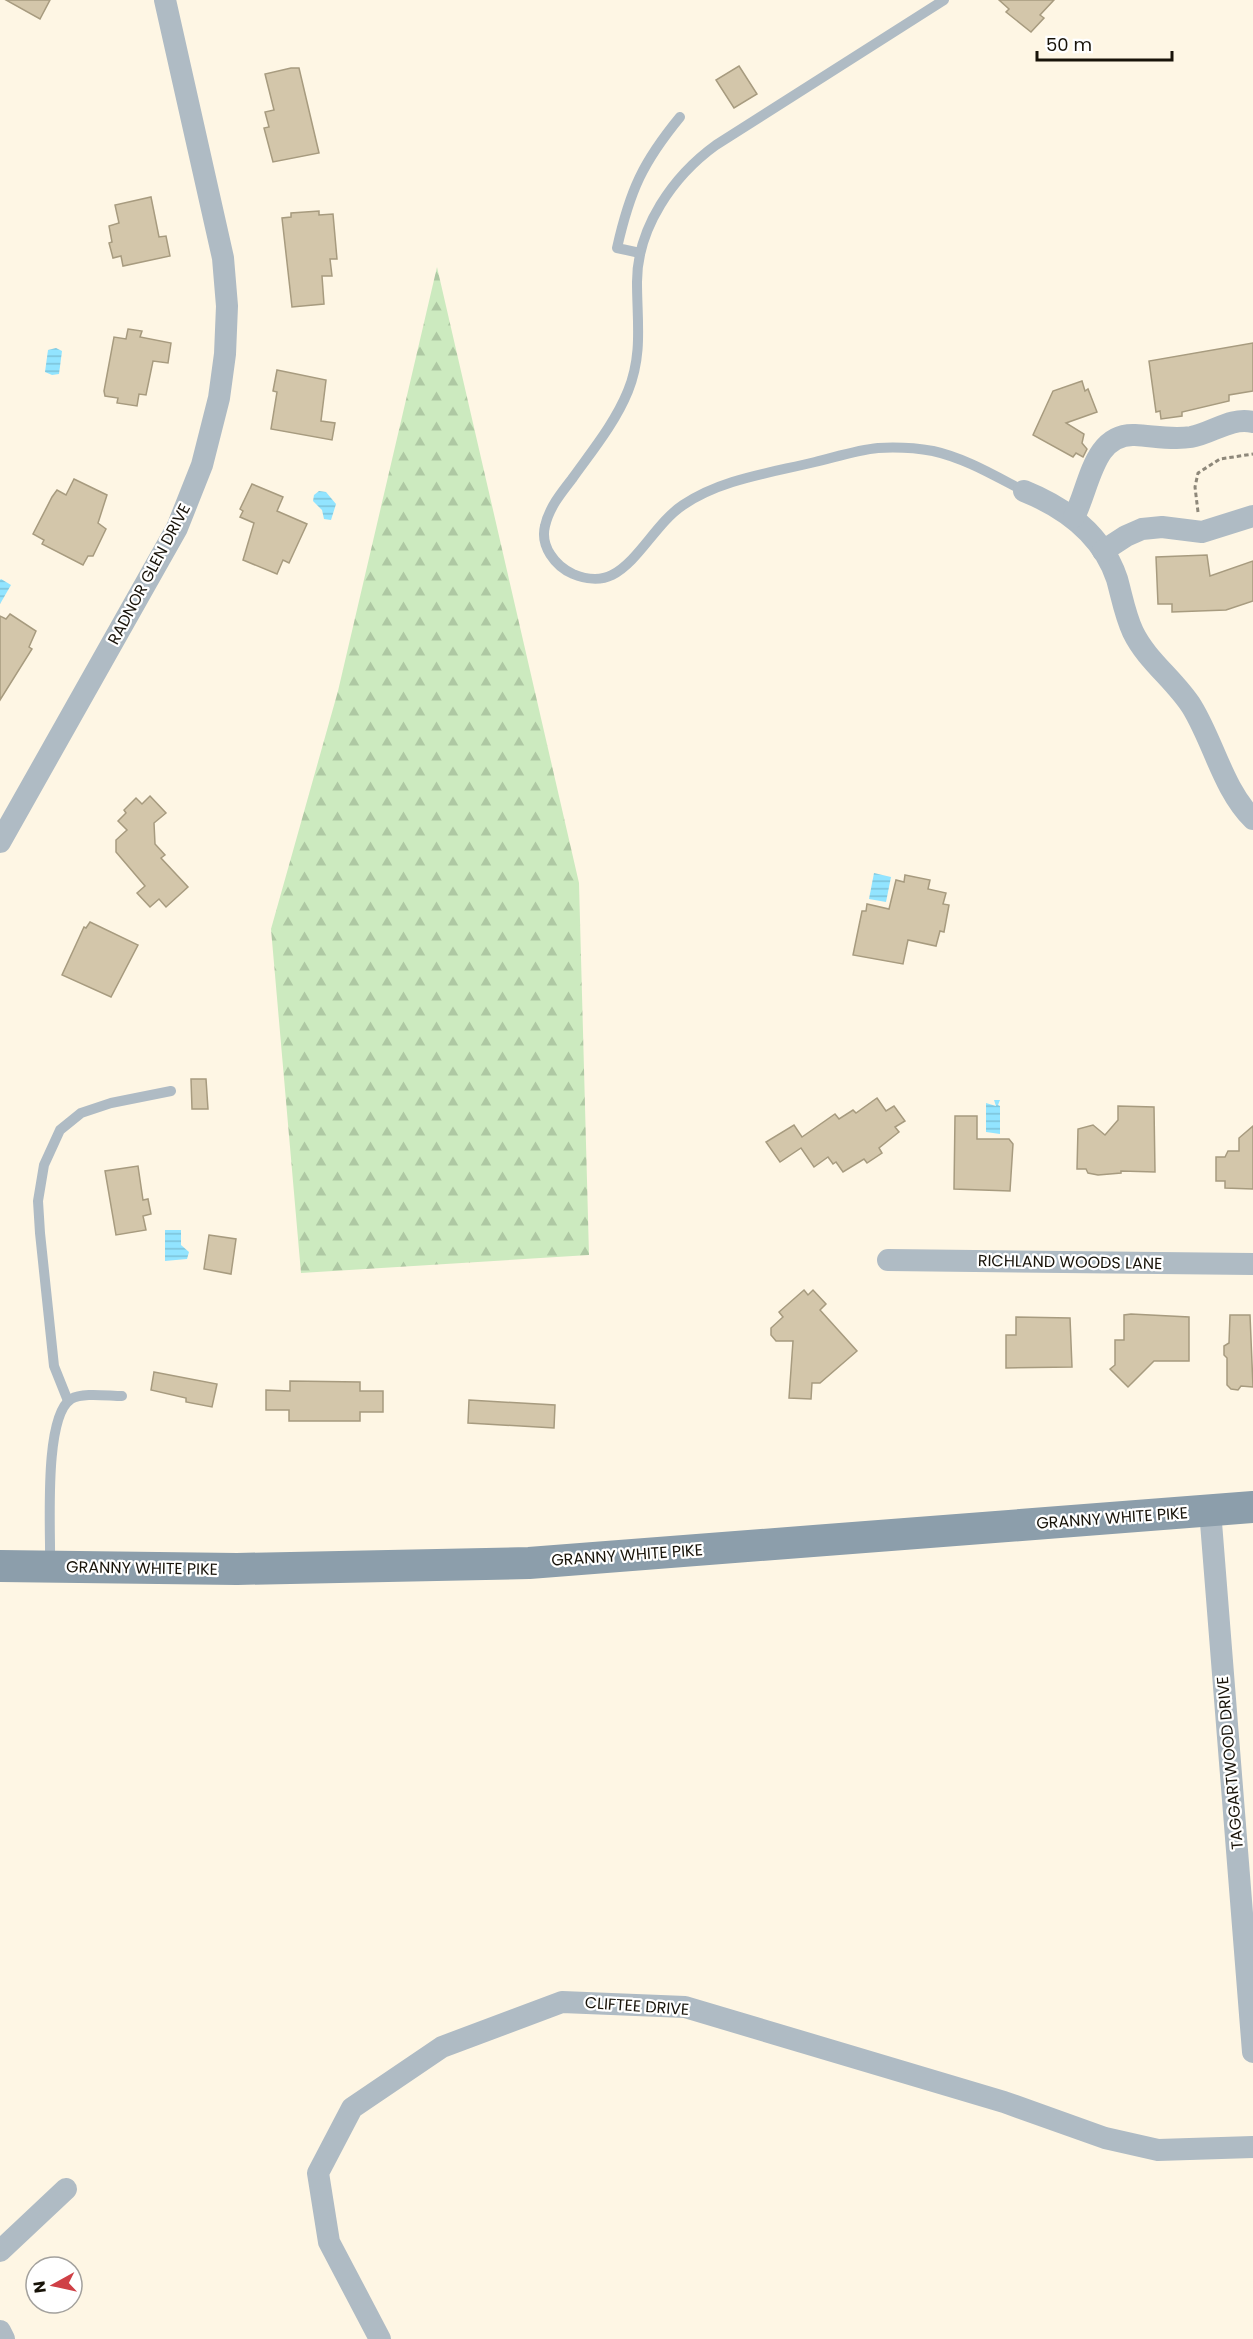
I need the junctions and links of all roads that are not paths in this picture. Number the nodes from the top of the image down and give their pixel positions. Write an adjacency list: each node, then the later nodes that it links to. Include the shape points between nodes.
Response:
1 (165, 0): 11 (street, RADNOR GLEN DRIVE, via 223,258 227,306 219,398 202,465 177,528)
2 (944, 0): 4 (lane, via 704,154 669,191)
3 (680, 117): 4 (lane, via 640,172 625,212 617,248)
4 (640, 253): 6 (lane, via 640,343 633,378 611,423 556,501 545,525 547,549 562,568 578,576 605,578 621,568 670,516 709,491 751,477 867,450 894,448 939,453 969,463)
5 (1253, 422): 8 (street, via 1236,421 1190,437 1114,438 1096,459)
6 (1024, 491): 8 (street)
7 (1253, 516): 9 (street, via 1201,532 1162,527 1142,529)
8 (1074, 517): 9 (street)
9 (1103, 551): 10 (street, via 1134,633 1193,708 1234,794)
10 (1253, 819)
11 (0, 842)
12 (171, 1091): 16 (lane, via 81,1113 60,1131 47,1155 39,1191 40,1233 54,1366)
13 (888, 1260): 14 (street, RICHLAND WOODS LANE)
14 (1253, 1264)
15 (122, 1396): 16 (lane)
16 (68, 1401): 20 (lane, via 52,1451)
17 (1253, 1507): 18 (main road, GRANNY WHITE PIKE)
18 (1210, 1510): 20 (main road, GRANNY WHITE PIKE, via 529,1563 237,1569); 21 (street, TAGGARTWOOD DRIVE)
19 (0, 1566): 20 (main road, GRANNY WHITE PIKE)
20 (50, 1566)
21 (1253, 2052)
22 (1253, 2147): 27 (street, CLIFTEE DRIVE, via 1158,2150 1105,2138 1004,2102 685,2007 562,2002 442,2048 352,2108 318,2172 328,2242)
23 (66, 2189): 24 (street)
24 (0, 2251)
25 (0, 2331): 26 (street)
26 (4, 2339)
27 (380, 2339)

